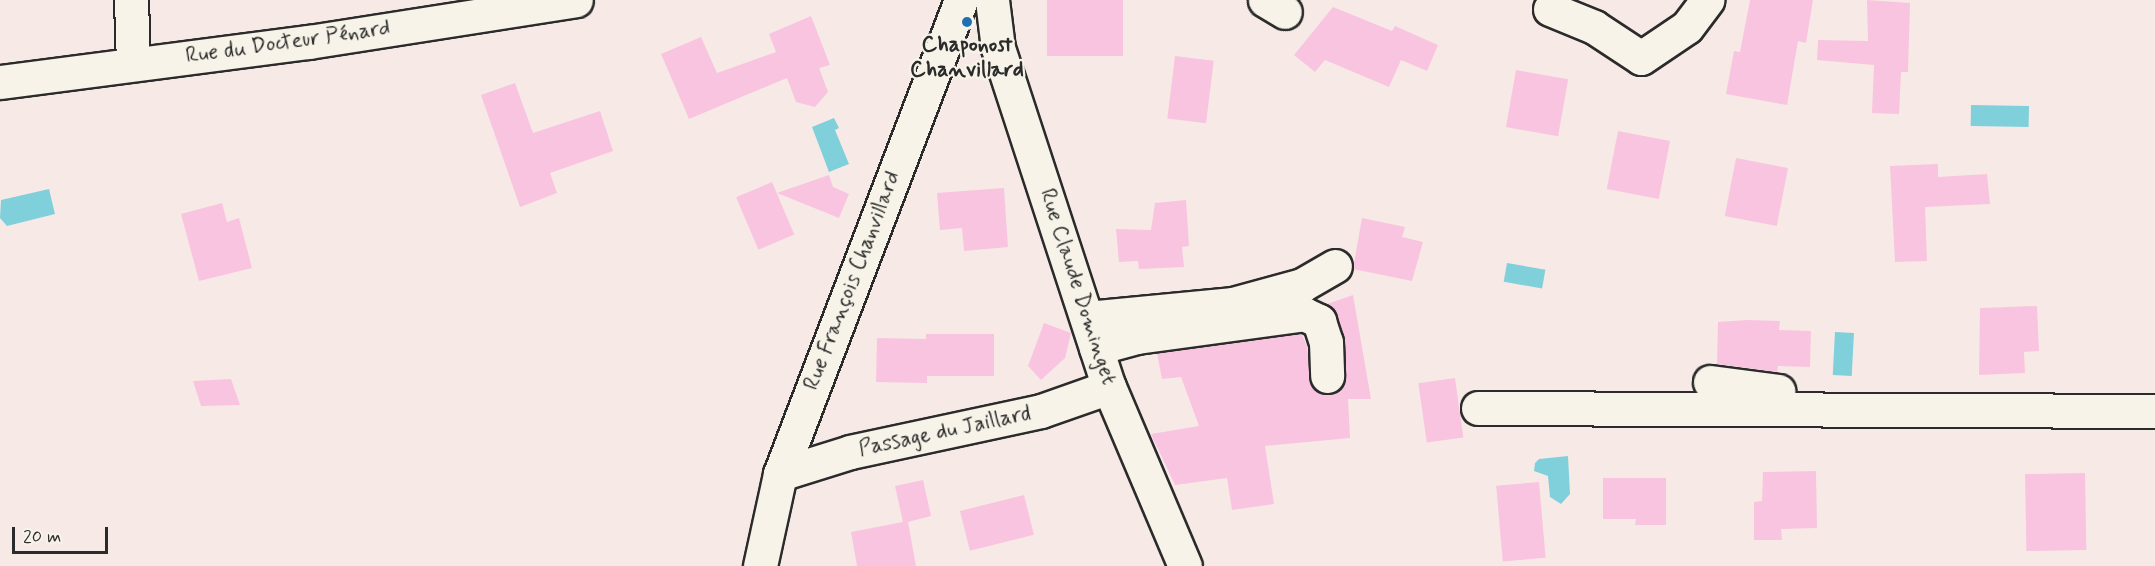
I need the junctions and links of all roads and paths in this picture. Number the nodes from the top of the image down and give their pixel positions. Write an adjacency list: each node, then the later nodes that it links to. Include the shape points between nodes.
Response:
1 (130, 0): 7 (street)
2 (576, 0): 7 (street, Rue du Docteur Pénard)
3 (961, 0): 17 (street, Rue François Chanvillard)
4 (992, 0): 10 (street, Rue Claude Dominget, via 998,48)
5 (1707, 0): 6 (street, via 1687,27 1641,58 1594,27)
6 (1550, 9)
7 (134, 64): 8 (street, Rue du Docteur Pénard)
8 (0, 82)
9 (1335, 266): 10 (street, via 1302,285 1233,304)
10 (1092, 333): 11 (street, via 1137,337 1304,314 1319,321 1326,342); 13 (street, Rue Claude Dominget)
11 (1327, 376)
12 (1710, 382): 14 (street, via 1767,391)
13 (1109, 387): 17 (street, Passage du Jaillard, via 1041,411 850,452); 19 (street, Rue Claude Dominget)
14 (2155, 396)
15 (1478, 408): 16 (street)
16 (2155, 411)
17 (780, 474): 18 (street, Rue François Chanvillard)
18 (760, 566)
19 (1185, 566)

